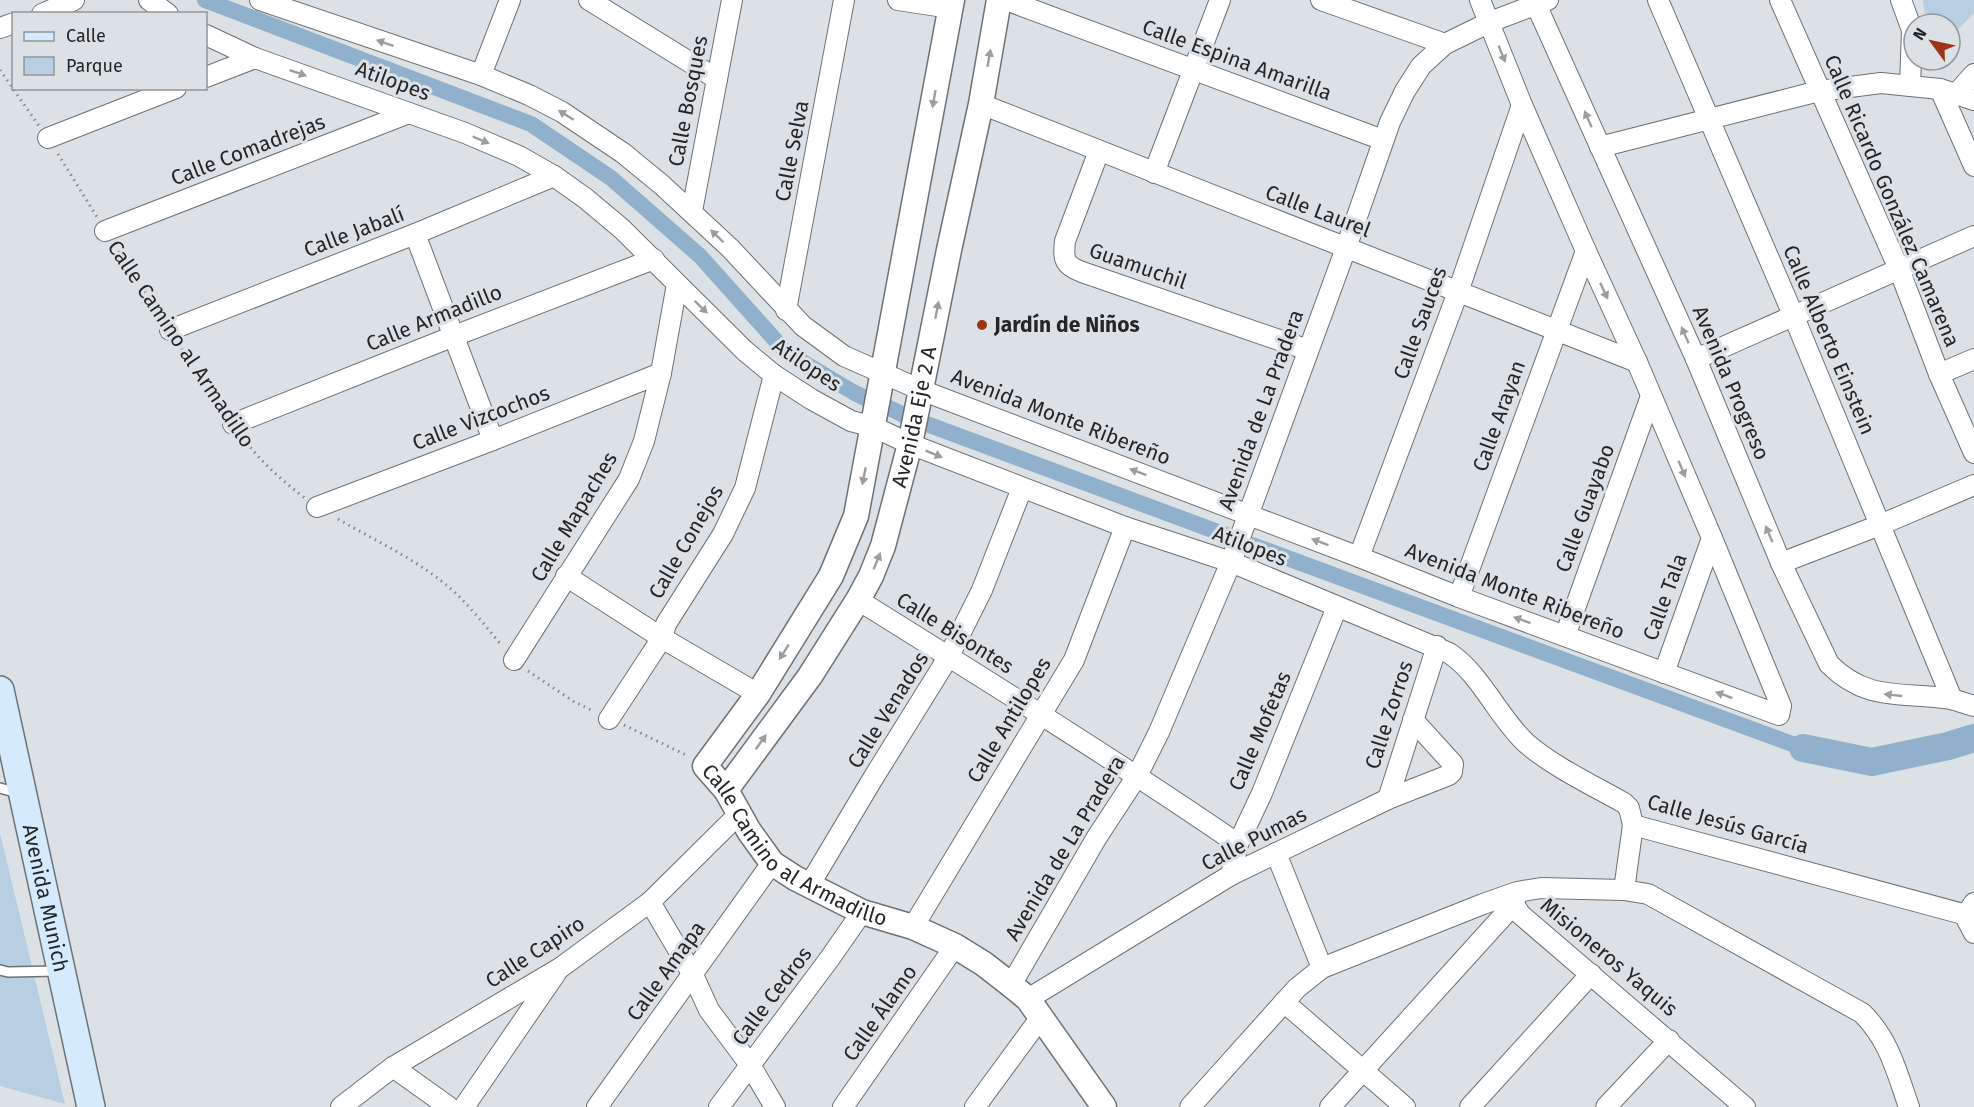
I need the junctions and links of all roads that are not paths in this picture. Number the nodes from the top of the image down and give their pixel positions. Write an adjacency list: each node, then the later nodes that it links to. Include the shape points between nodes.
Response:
1 (74, 0): 19 (street)
2 (149, 0): 20 (street)
3 (260, 0): 27 (street, Avenida Monte Ribereño, one-way to 3)
4 (510, 0): 27 (street)
5 (589, 0): 29 (street)
6 (732, 0): 29 (street, Calle Bosques)
7 (844, 0): 55 (street, Calle Selva)
8 (898, 0): 18 (street)
9 (999, 0): 34 (street, Avenida Eje 2 A, one-way to 9)
10 (1006, 0): 25 (street, Calle Espina Amarilla)
11 (1220, 0): 25 (street)
12 (1321, 0): 23 (street)
13 (1480, 0): 21 (street)
14 (1658, 0): 37 (street, Calle Alberto Einstein)
15 (1780, 0): 32 (street, Calle Ricardo González Camarena)
16 (1901, 0): 30 (street, via 1912,30)
17 (1539, 2): 21 (street, Avenida de La Pradera); 40 (street, Avenida Progreso, one-way to 17)
18 (951, 4): 65 (street, Avenida Eje 2 A, one-way to 65)
19 (47, 12)
20 (165, 12)
21 (1490, 22): 23 (street, Avenida de La Pradera); 35 (street, one-way to 35)
22 (207, 35): 24 (street, Atilopes)
23 (1445, 44): 39 (street, Avenida de La Pradera, via 1412,79)
24 (255, 58): 28 (street); 36 (street, Atilopes, one-way to 36)
25 (1192, 69): 39 (street, Calle Espina Amarilla); 43 (street)
26 (1974, 74): 33 (street)
27 (481, 75): 45 (street, Avenida Monte Ribereño, one-way to 27, via 623,153 562,112)
28 (207, 77)
29 (717, 79): 45 (street, Calle Bosques)
30 (1910, 86): 32 (street, via 1881,83); 33 (street)
31 (171, 90): 38 (street)
32 (1819, 91): 37 (street); 52 (street, Calle Ricardo González Camarena)
33 (1957, 94): 42 (street)
34 (981, 104): 41 (street, Calle Laurel); 68 (street, Avenida Eje 2 A, one-way to 34)
35 (1522, 105): 50 (street); 54 (street, Calle Sauces)
36 (409, 113): 44 (street, Atilopes, one-way to 44, via 519,156); 46 (street, Calle Comadrejas)
37 (1708, 120): 40 (street); 56 (street, Calle Alberto Einstein)
38 (48, 138)
39 (1383, 140): 49 (street, Avenida de La Pradera)
40 (1600, 147): 61 (street, Avenida Progreso, one-way to 40)
41 (1099, 151): 43 (street, Calle Laurel); 60 (street, Guamuchil, via 1065,241 1065,262 1082,272)
42 (1974, 166)
43 (1154, 172): 49 (street, Calle Laurel)
44 (554, 176): 47 (street, Calle Jabalí); 51 (street, Atilopes)
45 (692, 211): 55 (street, Avenida Monte Ribereño, one-way to 45)
46 (105, 231)
47 (415, 234): 57 (street, Calle Jabalí); 59 (street)
48 (1974, 236): 52 (street)
49 (1346, 248): 54 (street, Calle Laurel); 60 (street, Avenida de La Pradera)
50 (1586, 251): 58 (street, Calle Arayan); 63 (street, one-way to 63)
51 (654, 259): 53 (street, Atilopes); 59 (street, Calle Armadillo)
52 (1899, 269): 56 (street); 66 (street, Calle Ricardo González Camarena)
53 (677, 284): 64 (street, Calle Mapaches); 67 (street, Atilopes, one-way to 67)
54 (1458, 292): 58 (street, Calle Laurel); 82 (street, Calle Sauces)
55 (786, 310): 65 (street, Avenida Monte Ribereño, via 844,356)
56 (1794, 317): 61 (street); 79 (street, Calle Alberto Einstein)
57 (170, 330)
58 (1556, 330): 63 (street, Calle Laurel); 86 (street, Calle Arayan)
59 (454, 336): 70 (street, Calle Armadillo); 72 (street)
60 (1308, 350): 78 (street, Avenida de La Pradera)
61 (1696, 359): 84 (street, Avenida Progreso, one-way to 61)
62 (1974, 359): 66 (street)
63 (1637, 362): 69 (street)
64 (661, 373): 72 (street, Calle Vizcochos); 85 (street, Calle Mapaches, via 644,441 629,479)
65 (884, 373): 68 (street, Avenida Monte Ribereño); 71 (street, Avenida Eje 2 A)
66 (1939, 374): 74 (street, Calle Ricardo González Camarena)
67 (774, 375): 71 (street, Atilopes, via 851,421); 90 (street, Calle Conejos, via 745,488 723,534 666,624)
68 (921, 390): 73 (street, Avenida Eje 2 A); 78 (street, Avenida Monte Ribereño, one-way to 68)
69 (1651, 396): 81 (street, one-way to 81); 89 (street, Calle Guayabo)
70 (233, 424)
71 (874, 428): 73 (street, Atilopes); 96 (street, Avenida Eje 2 A, one-way to 96, via 856,516 840,556)
72 (493, 440): 77 (street, Calle Vizcochos)
73 (910, 444): 76 (street, Atilopes, one-way to 76); 87 (street, Avenida Eje 2 A, one-way to 73, via 883,546)
74 (1974, 453)
75 (1974, 485): 79 (street)
76 (1022, 488): 80 (street, Atilopes); 92 (street, Calle Venados, via 982,590)
77 (317, 507)
78 (1248, 514): 82 (street, Avenida Monte Ribereño, one-way to 78); 83 (street, Avenida de La Pradera)
79 (1880, 525): 84 (street); 97 (street, Calle Alberto Einstein)
80 (1125, 527): 83 (street, Atilopes); 99 (street, Calle Antilopes, via 1074,660)
81 (1712, 538): 94 (street, Calle Tala); 94 (street, Avenida Monte Ribereño, one-way to 94, via 1781,706 1779,715)
82 (1359, 557): 86 (street, Avenida Monte Ribereño)
83 (1231, 562): 88 (street, Atilopes); 104 (street, Avenida de La Pradera)
84 (1781, 563): 97 (street, Avenida Progreso, one-way to 84, via 1884,694 1841,676 1829,664)
85 (566, 576): 90 (street); 93 (street, Calle Mapaches)
86 (1459, 597): 89 (street, Avenida Monte Ribereño, one-way to 86)
87 (858, 600): 92 (street, Calle Bisontes); 105 (street, Avenida Eje 2 A, one-way to 87, via 810,676)
88 (1337, 607): 91 (street, Atilopes); 110 (street, Calle Mofetas)
89 (1565, 636): 94 (street, Avenida Monte Ribereño)
90 (662, 638): 96 (street); 100 (street, Calle Conejos)
91 (1437, 646): 101 (street, Calle Zorros); 109 (street, Calle Jesús García, via 1461,660 1527,744 1624,803)
92 (949, 656): 99 (street, Calle Bisontes); 114 (street, Calle Venados)
93 (514, 660)
94 (1664, 673)
95 (0, 690): 102 (main road, Avenida Munich)
96 (758, 694): 103 (street, Avenida Eje 2 A)
97 (1952, 699): 98 (street, Avenida Progreso)
98 (1974, 706)
99 (1040, 715): 104 (street, Calle Bisontes); 120 (street, Calle Antilopes)
100 (609, 718)
101 (1413, 720): 107 (street, Calle Zorros); 107 (street, Calle Pumas, via 1453,764 1452,772)
102 (5, 738): 106 (main road, Avenida Munich)
103 (705, 766): 105 (street, Calle Camino al Armadillo)
104 (1137, 776): 110 (street, Calle Bisontes); 128 (street, Avenida de La Pradera, via 1097,837)
105 (726, 790): 108 (street, Calle Camino al Armadillo)
106 (11, 791): 125 (main road, Avenida Munich)
107 (1388, 799): 111 (street, Calle Pumas)
108 (739, 814): 112 (street, Calle Camino al Armadillo); 117 (street, Calle Capiro)
109 (1633, 825): 115 (street); 119 (street, Calle Jesús García)
110 (1238, 844): 113 (street, Calle Mofetas)
111 (1276, 854): 113 (street, Calle Pumas); 123 (street)
112 (772, 862): 114 (street, Calle Camino al Armadillo); 127 (street, Calle Amapa)
113 (1231, 875): 128 (street, Calle Pumas)
114 (810, 884): 118 (street, Calle Camino al Armadillo)
115 (1624, 890): 116 (street, via 1541,888); 150 (street, via 1656,898 1862,1013 1884,1040)
116 (1515, 898): 123 (street, via 1483,904); 126 (street, Misioneros Yaquis, via 1520,914); 133 (street, Misioneros Yaquis)
117 (650, 902): 122 (street, Calle Capiro); 127 (street)
118 (862, 912): 120 (street, Calle Camino al Armadillo); 131 (street, Calle Cedros)
119 (1972, 917)
120 (913, 927): 121 (street, Calle Camino al Armadillo)
121 (955, 946): 128 (street, Calle Camino al Armadillo, via 984,963); 142 (street, Calle Álamo)
122 (560, 968): 132 (street, Calle Capiro); 138 (street)
123 (1322, 969): 129 (street)
124 (0, 970): 125 (lane)
125 (61, 970): 135 (main road, Avenida Munich)
126 (1591, 974): 130 (street, Misioneros Yaquis); 147 (street)
127 (693, 975): 131 (street, via 709,1010); 139 (street, Calle Amapa)
128 (1027, 1000): 134 (street, Calle Camino al Armadillo); 143 (street, Avenida de La Pradera)
129 (1284, 1002): 133 (street); 144 (street)
130 (1669, 1040): 148 (street); 149 (street, Misioneros Yaquis)
131 (750, 1065): 140 (street, Calle Cedros); 141 (street)
132 (393, 1067): 136 (street, Calle Capiro); 137 (street)
133 (1363, 1070): 145 (street, Misioneros Yaquis); 146 (street)
134 (1103, 1106)
135 (91, 1107)
136 (341, 1107)
137 (449, 1107)
138 (464, 1107)
139 (597, 1107)
140 (719, 1107)
141 (775, 1107)
142 (843, 1107)
143 (975, 1107)
144 (1190, 1107)
145 (1330, 1107)
146 (1405, 1107)
147 (1470, 1107)
148 (1606, 1107)
149 (1745, 1107)
150 (1909, 1107)

